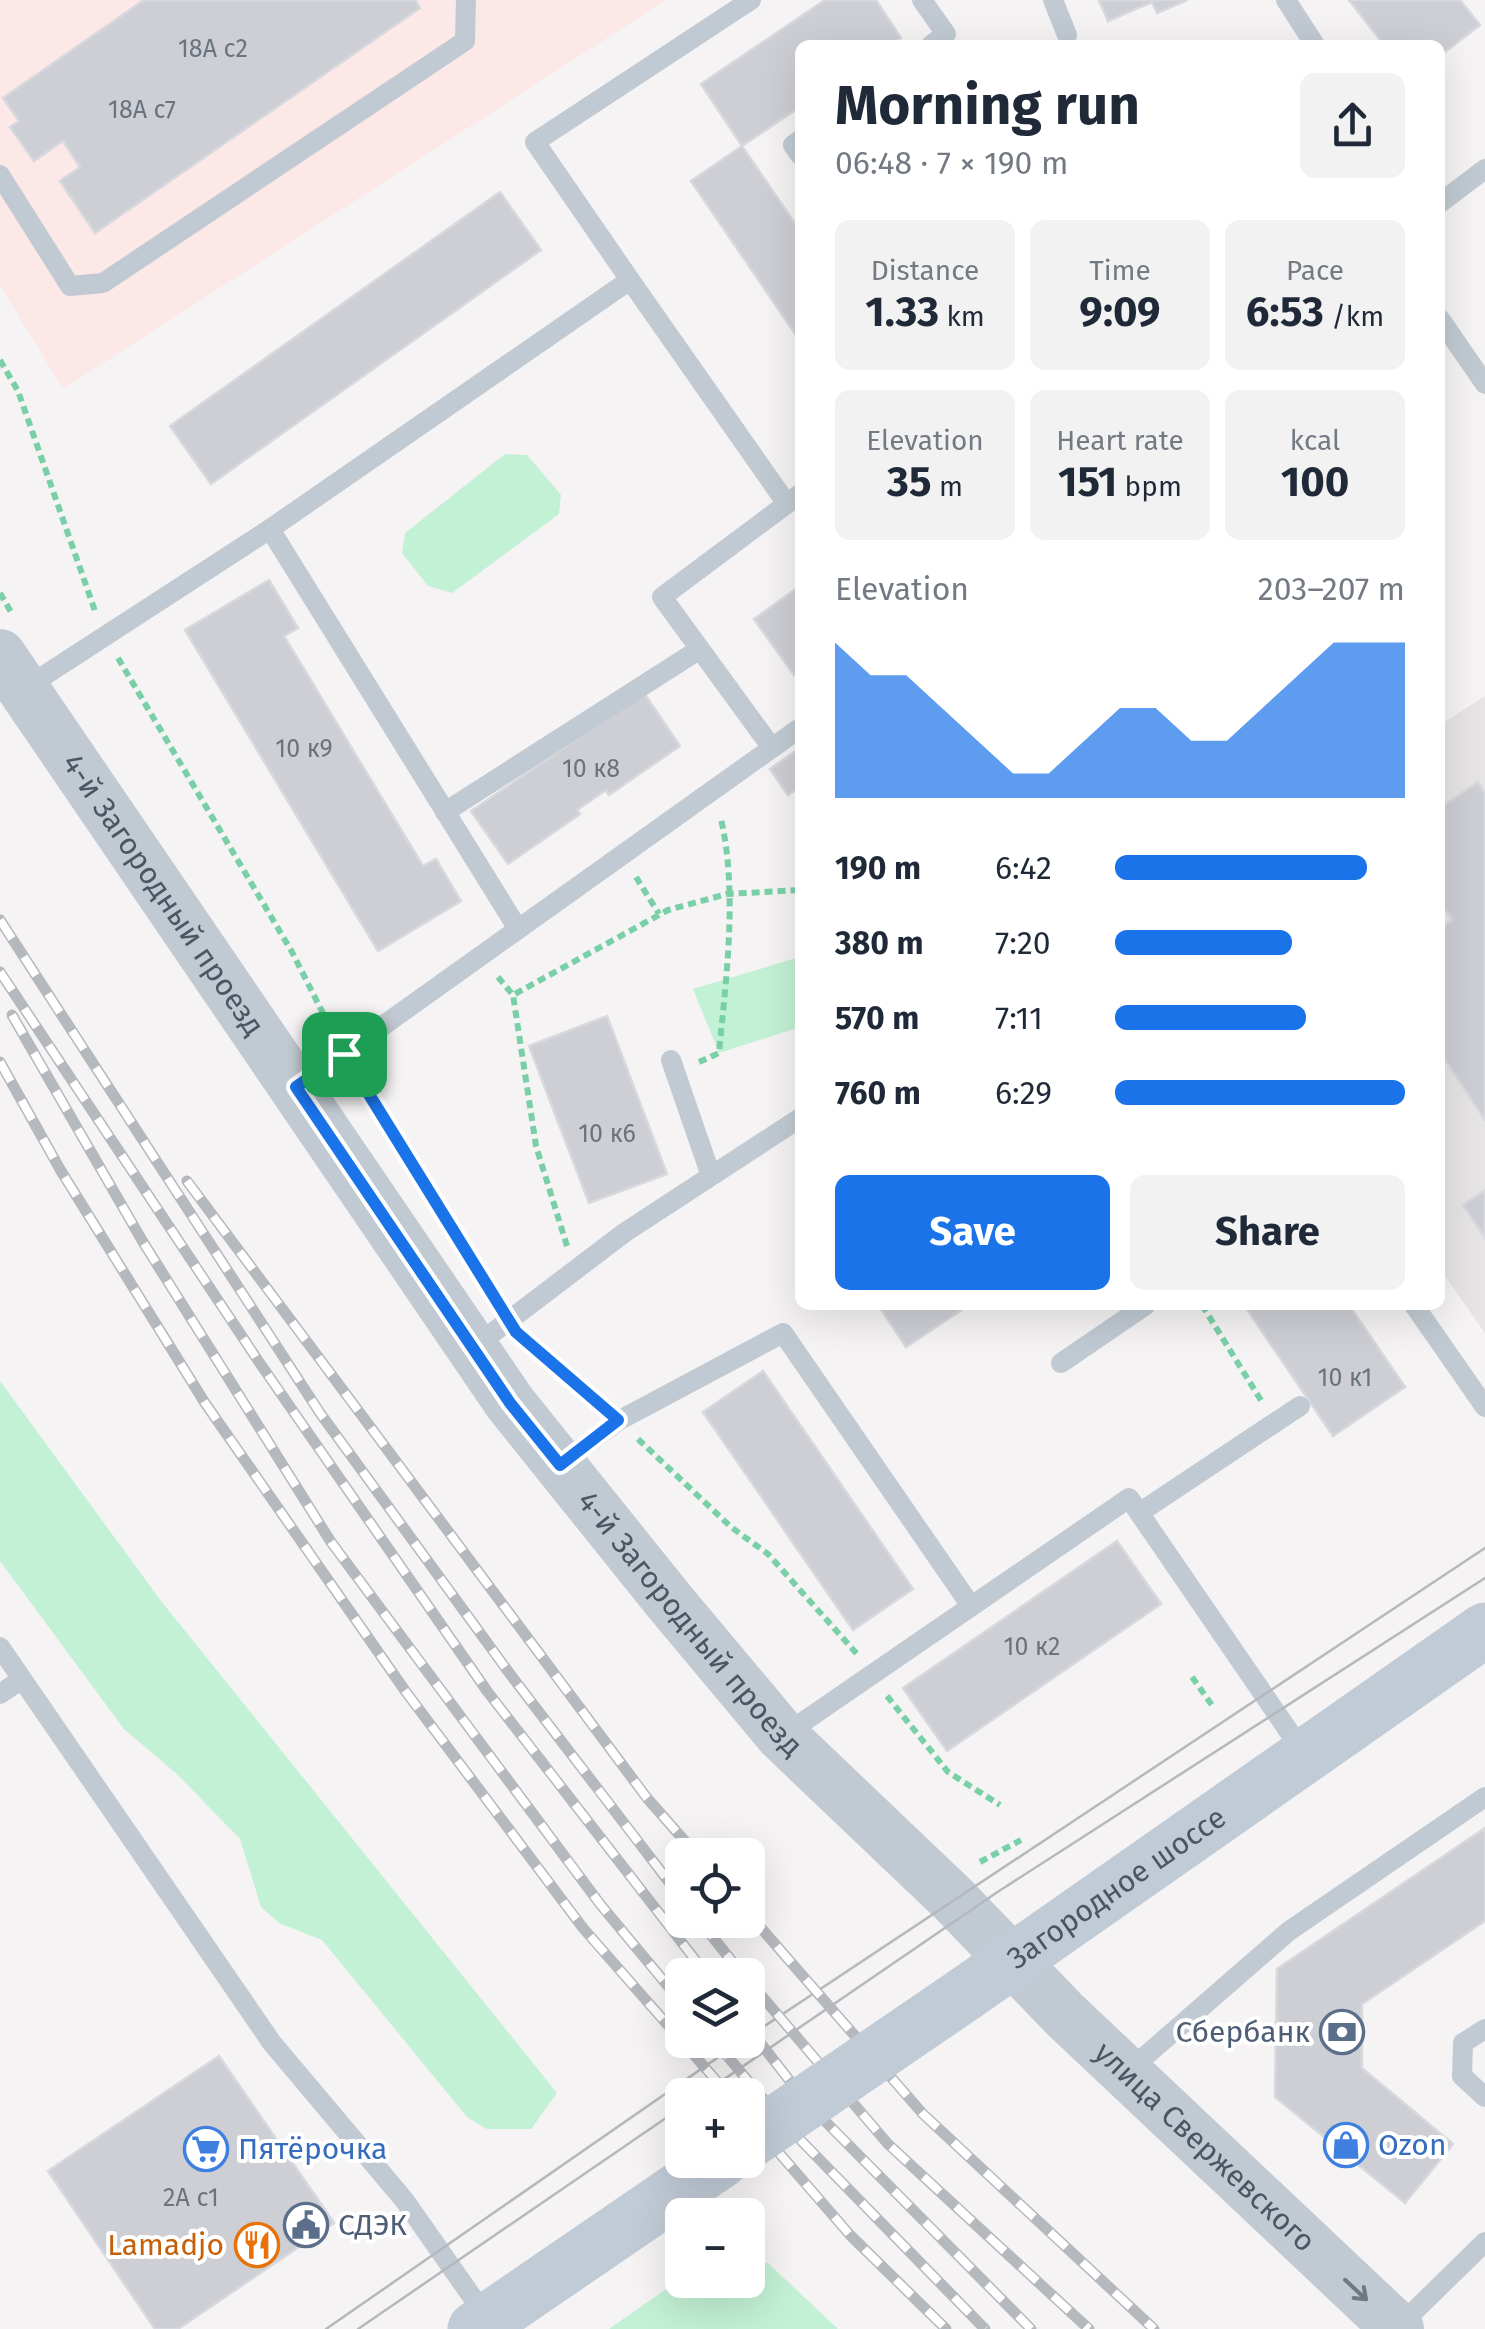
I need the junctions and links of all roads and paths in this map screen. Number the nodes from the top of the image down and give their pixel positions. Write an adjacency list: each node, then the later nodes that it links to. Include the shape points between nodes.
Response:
1 (466, 0): 10 (lane, via 465,40 103,284 70,286)
2 (751, 0): 12 (lane, via 535,142)
3 (922, 0): 7 (lane, via 946,34)
4 (1053, 0): 6 (lane)
5 (1286, 0): 8 (lane)
6 (1067, 35)
7 (937, 40)
8 (1312, 40)
9 (1485, 169): 11 (lane)
10 (0, 176)
11 (1445, 199)
12 (630, 280): 16 (lane); 17 (lane)
13 (1445, 326): 15 (lane)
14 (0, 360): 18 (path, via 18,391)
15 (1485, 384)
16 (794, 499): 19 (lane, via 662,596)
17 (270, 529): 18 (lane); 23 (lane)
18 (104, 636): 20 (lane); 30 (path, via 292,952)
19 (700, 649): 22 (lane); 23 (lane)
20 (11, 673): 33 (street, 4-й Загородный проезд)
21 (795, 732): 22 (lane)
22 (772, 748): 29 (lane)
23 (445, 812): 29 (lane)
24 (727, 846): 27 (path)
25 (641, 884): 28 (path)
26 (795, 890): 27 (path)
27 (727, 894): 28 (path); 31 (path)
28 (660, 914): 36 (path, via 513,995 536,1146)
29 (518, 929): 30 (lane)
30 (344, 1054): 33 (lane); 40 (path)
31 (719, 1054)
32 (671, 1060): 35 (lane)
33 (296, 1087): 40 (street, 4-й Загородный проезд)
34 (795, 1121): 35 (lane)
35 (712, 1176): 36 (lane)
36 (574, 1270): 40 (lane)
37 (1139, 1310): 41 (lane)
38 (1205, 1310): 45 (path)
39 (1418, 1310): 43 (lane)
40 (491, 1334): 44 (path); 46 (street, 4-й Загородный проезд)
41 (1061, 1363)
42 (1300, 1406): 45 (lane)
43 (1485, 1406)
44 (618, 1420): 46 (lane); 48 (lane, via 783,1333); 51 (path, via 768,1554)
45 (1275, 1423): 47 (lane)
46 (560, 1465): 56 (street, 4-й Загородный проезд)
47 (1139, 1514): 48 (lane, via 1129,1498); 57 (lane)
48 (971, 1606): 51 (lane)
49 (1481, 1639): 57 (main road, Загородное шоссе)
50 (0, 1647): 53 (lane)
51 (872, 1675): 56 (lane); 59 (path, via 948,1772)
52 (1192, 1677): 55 (path)
53 (22, 1678): 54 (lane); 69 (lane, via 272,2042 385,2176)
54 (0, 1694)
55 (1214, 1708)
56 (782, 1736): 62 (street, 4-й Загородный проезд)
57 (1306, 1756): 62 (main road, Загородное шоссе)
58 (1485, 1796): 64 (lane, via 1289,1931)
59 (1000, 1805)
60 (1021, 1840): 61 (path)
61 (980, 1862)
62 (1014, 1962): 64 (street, улица Свержевского); 66 (main road, Загородное шоссе, bridge)
63 (1485, 2029): 65 (lane, via 1463,2042 1462,2076)
64 (1127, 2072): 70 (street, улица Свержевского, one-way to 70)
65 (1485, 2098)
66 (765, 2130)
67 (696, 2178): 69 (main road)
68 (1485, 2242): 70 (lane)
69 (481, 2324)
70 (1398, 2329)

